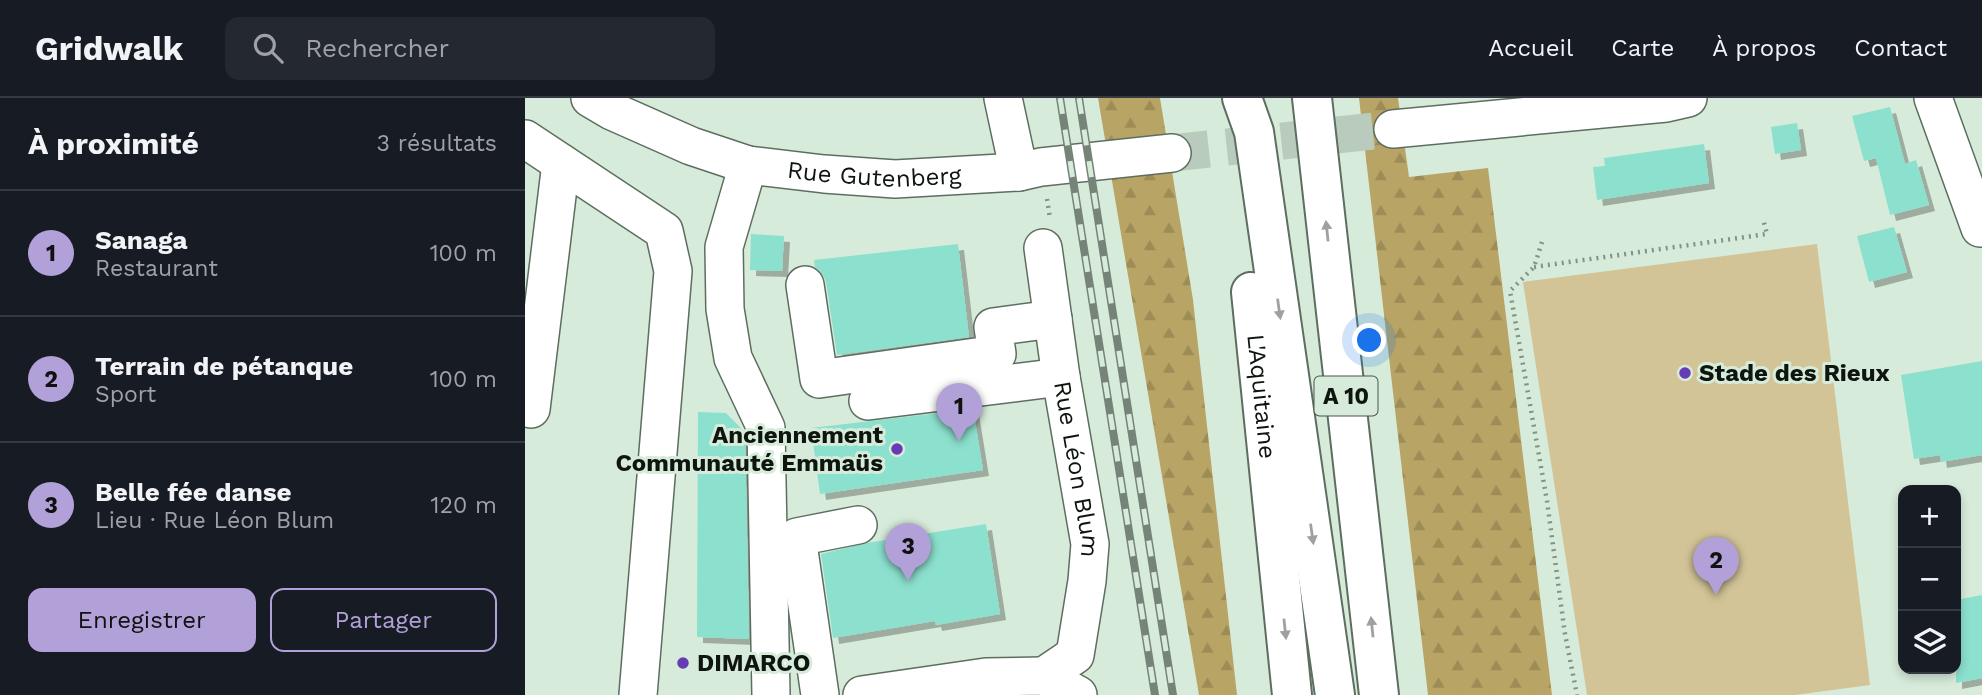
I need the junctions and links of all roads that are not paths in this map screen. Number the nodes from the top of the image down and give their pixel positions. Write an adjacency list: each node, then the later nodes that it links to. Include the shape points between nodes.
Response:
1 (590, 98): 12 (street, Rue Gutenberg, via 691,146)
2 (1003, 98): 13 (street)
3 (1232, 98): 29 (highway, L'Aquitaine, one-way to 29)
4 (1242, 98): 30 (highway, one-way to 30, via 1254,132)
5 (1312, 98): 31 (highway, A 10, one-way to 5)
6 (1688, 98): 8 (street)
7 (1933, 98): 14 (street)
8 (1393, 129)
9 (525, 139): 11 (street)
10 (1172, 153): 13 (street, Rue Gutenberg)
11 (561, 163): 20 (street); 24 (street, via 664,231 673,271)
12 (748, 165): 13 (street, Rue Gutenberg, via 895,179); 25 (street, via 724,247 725,309 733,358 767,428)
13 (1019, 172)
14 (1980, 228)
15 (1043, 248): 17 (street, Rue Léon Blum)
16 (805, 285): 17 (street, via 819,379 997,354 993,327)
17 (1053, 319): 18 (street, Rue Léon Blum)
18 (1061, 377): 19 (street); 22 (street, Rue Léon Blum, via 1090,544 1075,655)
19 (868, 401)
20 (531, 409)
21 (858, 525): 26 (street, via 797,537)
22 (1044, 676): 23 (street, via 986,677); 28 (street)
23 (902, 692): 27 (street)
24 (638, 695)
25 (771, 695)
26 (820, 695)
27 (862, 695)
28 (1078, 695)
29 (1292, 695)
30 (1335, 695)
31 (1380, 695)

